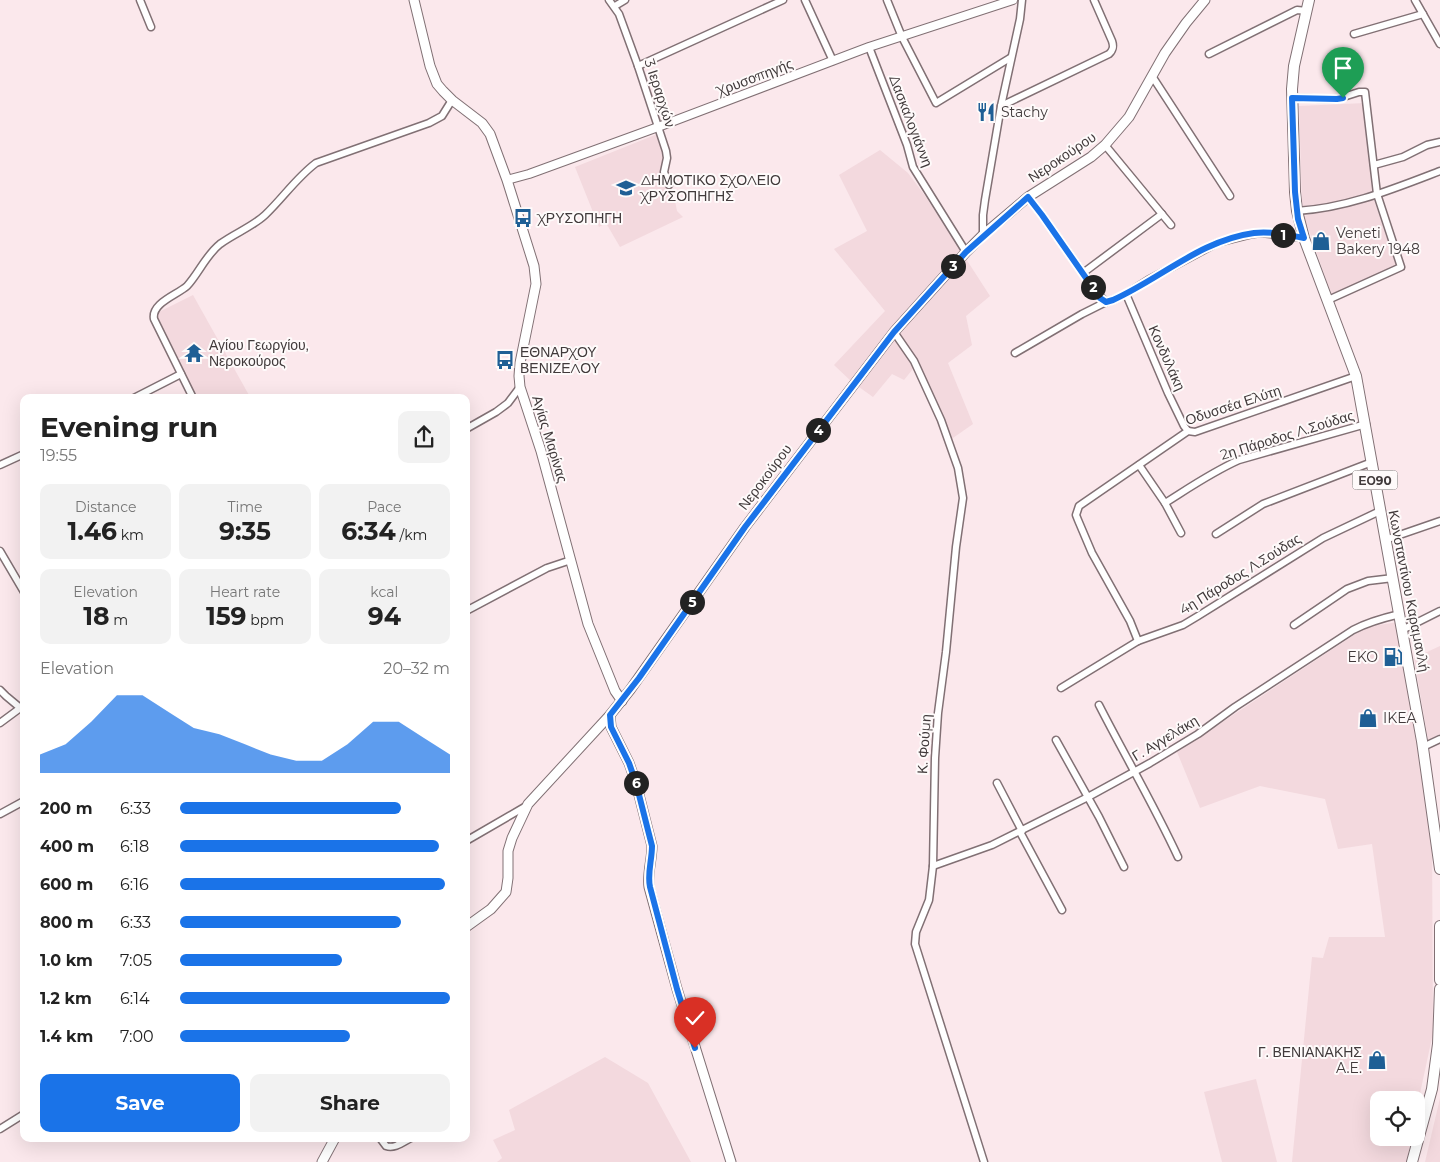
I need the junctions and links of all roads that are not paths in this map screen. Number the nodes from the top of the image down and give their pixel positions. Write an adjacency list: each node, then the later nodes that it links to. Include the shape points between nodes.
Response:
1 (140, 0): 17 (street)
2 (414, 0): 28 (main road, Αγίας Μαρίνας, via 433,75 442,91)
3 (609, 0): 14 (street)
4 (625, 0): 14 (street)
5 (783, 0): 25 (street)
6 (805, 0): 24 (street)
7 (887, 0): 19 (street)
8 (1013, 0): 19 (street, Χρυσοπηγής)
9 (1022, 0): 23 (street)
10 (1094, 0): 29 (street, via 1114,46 1109,54)
11 (1205, 0): 26 (main road, Νεροκούρου)
12 (1310, 0): 15 (main road, Κωνσταντίνου Καραμανλή / ΕΟ90)
13 (1415, 0): 16 (street)
14 (616, 8): 25 (street, 3 Ιεραρχών)
15 (1307, 11): 22 (street, via 1297,10); 27 (main road, Κωνσταντίνου Καραμανλή / ΕΟ90, via 1294,66)
16 (1423, 14): 18 (street); 20 (street)
17 (150, 27)
18 (1354, 34)
19 (902, 37): 21 (street, Χρυσοπηγής); 23 (street, via 936,104)
20 (1440, 44)
21 (869, 48): 24 (street, Χρυσοπηγής); 45 (street, Δασκαλογιάννη, via 913,166)
22 (1209, 54)
23 (1010, 58): 29 (street)
24 (833, 61): 30 (street, Χρυσοπηγής)
25 (638, 66): 30 (street, 3 Ιεραρχών)
26 (1152, 76): 32 (main road, Νεροκούρου, via 1129,116); 38 (street)
27 (1292, 98): 33 (street, via 1337,99 1365,92); 40 (main road, Κωνσταντίνου Καραμανλή / ΕΟ90)
28 (452, 100): 35 (main road, Αγίας Μαρίνας, via 486,128); 52 (street, via 442,116 429,123 316,163 266,214 220,244 186,286 157,307 154,319)
29 (1001, 106): 43 (street, via 985,200)
30 (658, 127): 35 (street, Χρυσοπηγής); 36 (street, 3 Ιεραρχών, via 666,151 664,172)
31 (1440, 142): 33 (street)
32 (1105, 145): 39 (main road, Νεροκούρου); 41 (street)
33 (1374, 166): 37 (street)
34 (1440, 171): 37 (street)
35 (507, 180): 54 (main road, Αγίας Μαρίνας, via 535,274 520,363)
36 (669, 185)
37 (1377, 194): 40 (street, via 1319,209); 48 (street, via 1400,267)
38 (1230, 196)
39 (1028, 197): 43 (main road, Νεροκούρου); 46 (street)
40 (1297, 210): 44 (main road, Κωνσταντίνου Καραμανλή / ΕΟ90)
41 (1162, 214): 42 (street); 46 (street)
42 (1171, 225)
43 (983, 235): 45 (main road, Νεροκούρου)
44 (1304, 238): 47 (street, via 1261,233 1217,243); 48 (main road, Κωνσταντίνου Καραμανλή / ΕΟ90)
45 (966, 252): 50 (main road, Νεροκούρου)
46 (1084, 273): 49 (street)
47 (1126, 294): 49 (street); 59 (street, Κονδυλάκη)
48 (1328, 300): 53 (main road, Κωνσταντίνου Καραμανλή / ΕΟ90)
49 (1106, 302): 51 (street)
50 (894, 332): 82 (main road, Νεροκούρου, via 745,527); 100 (street, Κ. Φούμη, via 914,361 941,420 958,468 963,498 938,713)
51 (1016, 353)
52 (181, 374): 55 (street); 56 (street)
53 (1356, 376): 57 (main road, Κωνσταντίνου Καραμανλή / ΕΟ90); 59 (street, Οδυσσέα Ελύτη, via 1195,432)
54 (520, 388): 58 (street, via 508,403); 71 (main road, Αγίας Μαρίνας)
55 (142, 394)
56 (191, 394)
57 (1366, 424): 61 (main road, Κωνσταντίνου Καραμανλή / ΕΟ90); 64 (street, 2η Πάροδος Λ.Σούδας, via 1239,460)
58 (470, 427)
59 (1188, 431): 63 (street, Οδυσσέα Ελύτη)
60 (20, 456): 62 (street)
61 (1372, 462): 65 (main road, Κωνσταντίνου Καραμανλή / ΕΟ90); 68 (street, via 1263,504)
62 (0, 465)
63 (1139, 465): 64 (street); 79 (street, Οδυσσέα Ελύτη, via 1083,503 1076,515)
64 (1165, 503): 67 (street)
65 (1380, 511): 69 (main road, Κωνσταντίνου Καραμανλή / ΕΟ90); 79 (street, 4η Πάροδος Λ.Σούδας, via 1323,538 1183,625)
66 (1440, 521): 69 (street)
67 (1181, 533)
68 (1216, 534)
69 (1385, 540): 72 (main road, Κωνσταντίνου Καραμανλή / ΕΟ90)
70 (0, 551): 73 (street)
71 (571, 560): 74 (street, via 547,568); 82 (main road, Αγίας Μαρίνας, via 588,624 615,691)
72 (1393, 578): 76 (main road, Κωνσταντίνου Καραμανλή / ΕΟ90); 77 (street, via 1360,583 1347,589)
73 (20, 585)
74 (470, 609)
75 (1440, 611): 78 (street)
76 (1400, 614): 78 (main road, Κωνσταντίνου Καραμανλή / ΕΟ90); 91 (street, Γ. Αγγελάκη, via 1371,621 1353,630 1198,734)
77 (1294, 625)
78 (1402, 630): 90 (main road, Κωνσταντίνου Καραμανλή / ΕΟ90)
79 (1138, 641): 80 (street, 4η Πάροδος Λ.Σούδας)
80 (1061, 688)
81 (0, 690): 84 (street)
82 (622, 700): 86 (main road, Νεροκούρου)
83 (1100, 705): 91 (street)
84 (20, 706)
85 (20, 710): 87 (street)
86 (610, 715): 95 (main road, Νεροκούρου); 114 (main road, via 611,727 636,783 652,846 648,880 677,989)
87 (0, 723)
88 (1440, 739): 90 (street)
89 (1056, 740): 93 (street)
90 (1423, 747): 102 (main road, Κωνσταντίνου Καραμανλή / ΕΟ90)
91 (1134, 772): 93 (street, Γ. Αγγελάκη); 99 (street)
92 (997, 783): 97 (street)
93 (1088, 797): 97 (street, Γ. Αγγελάκη); 101 (street)
94 (20, 803): 96 (street)
95 (528, 804): 98 (street); 104 (main road, Νεροκούρου, via 508,851 506,892 492,909)
96 (0, 814)
97 (1021, 831): 100 (street, Γ. Αγγελάκη, via 992,846); 103 (street)
98 (470, 839)
99 (1178, 856)
100 (933, 866): 115 (street, Κ. Φούμη, via 929,900 916,932 915,944)
101 (1124, 867)
102 (1440, 869)
103 (1062, 910)
104 (470, 924)
105 (1440, 926): 106 (main road)
106 (1440, 980)
107 (1440, 989): 116 (main road, via 1432,1089)
108 (20, 1117): 109 (street)
109 (0, 1130)
110 (333, 1142): 113 (main road)
111 (383, 1142): 112 (street, via 390,1148)
112 (403, 1142)
113 (322, 1162)
114 (731, 1162)
115 (984, 1162)
116 (1412, 1162)

